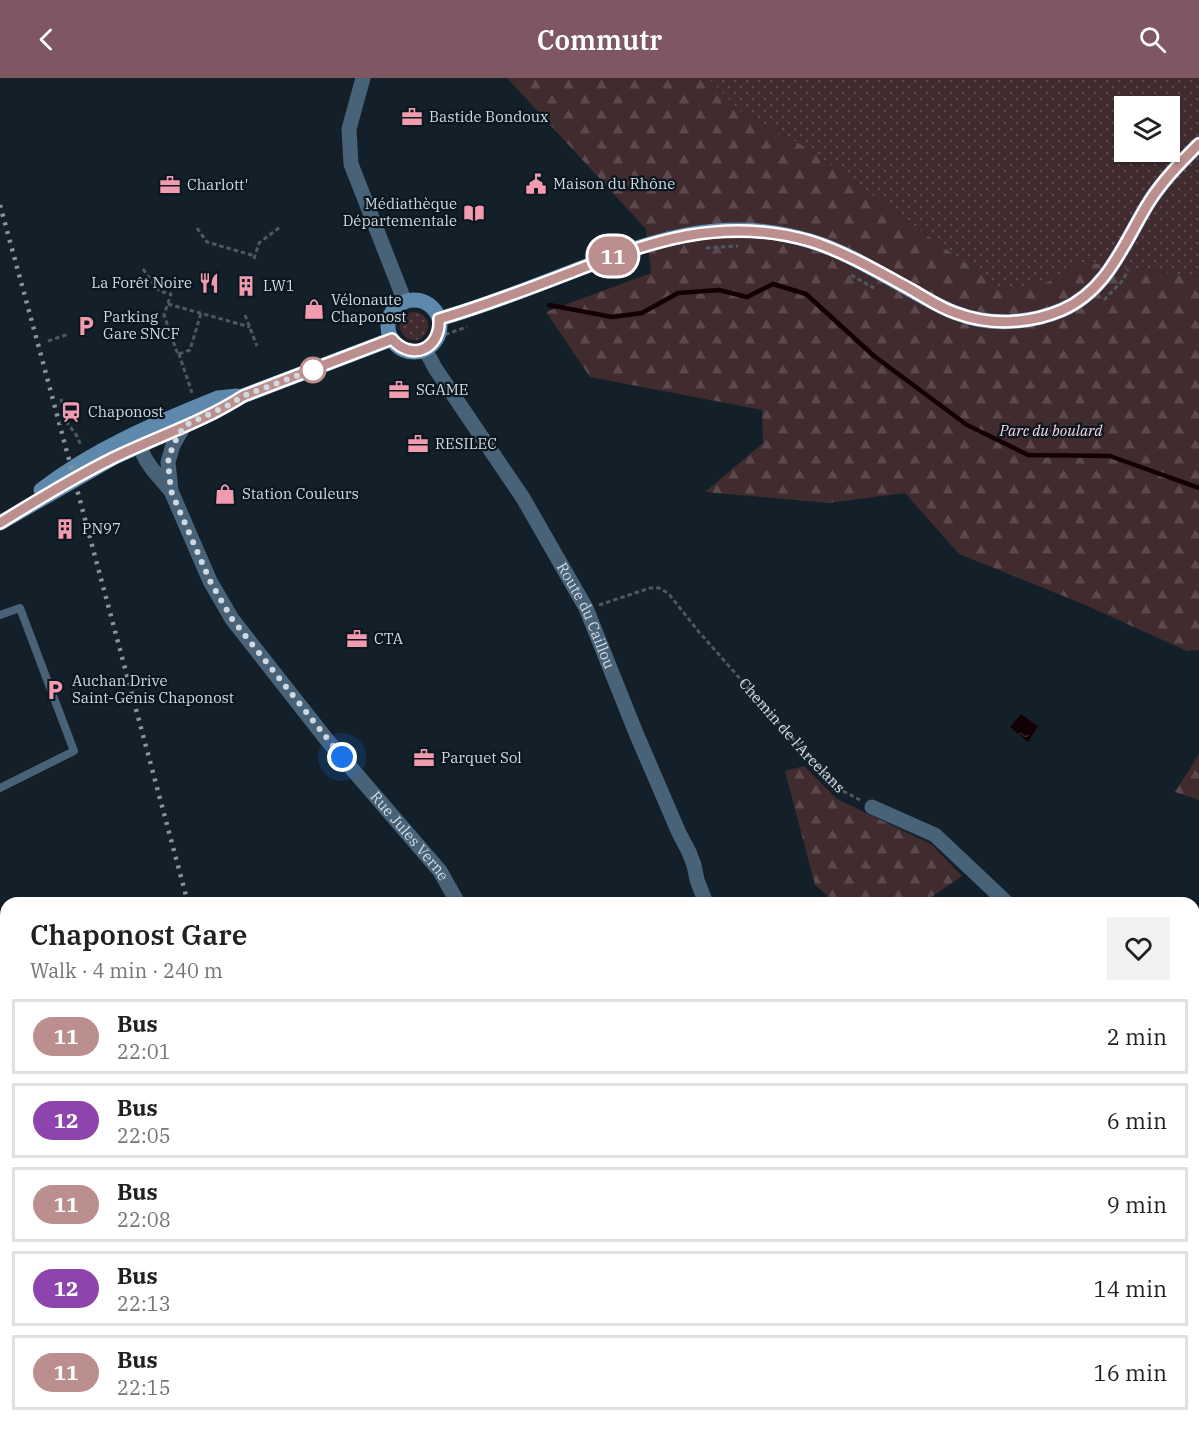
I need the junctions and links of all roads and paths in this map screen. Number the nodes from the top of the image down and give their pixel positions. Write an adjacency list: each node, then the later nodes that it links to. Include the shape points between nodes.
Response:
1 (363, 78): 11 (street, via 349,129 351,164)
2 (1199, 144): 16 (main road, via 1151,199 1108,274 1094,289 1062,310 1034,318 1009,322 968,317 945,309 837,251 766,232 733,230 690,234 645,245)
3 (280, 227): 4 (path, via 259,243 254,258 207,242)
4 (197, 228)
5 (740, 246): 6 (path)
6 (698, 249)
7 (1132, 262): 12 (path, via 1123,280)
8 (143, 269): 13 (path, via 159,291 171,294)
9 (849, 274): 10 (path)
10 (878, 290)
11 (405, 302): 16 (main road, via 422,301 430,305); 21 (main road, via 389,318)
12 (1102, 302)
13 (168, 304): 14 (path); 25 (path, via 164,315)
14 (201, 313): 18 (path); 25 (path, via 190,350)
15 (245, 315): 18 (path)
16 (439, 319): 20 (main road)
17 (473, 325): 20 (path)
18 (250, 327): 23 (path)
19 (69, 334): 22 (path)
20 (438, 337): 24 (main road)
21 (392, 339): 24 (main road, via 403,349); 27 (main road)
22 (48, 340)
23 (256, 346)
24 (425, 349): 34 (street, Route du Caillou, via 523,498)
25 (179, 354): 26 (path)
26 (192, 392)
27 (243, 396): 29 (main road); 31 (main road, via 218,398)
28 (61, 399): 31 (path)
29 (184, 426): 30 (main road); 32 (street, via 168,462)
30 (139, 446): 32 (street, Rue Jules Verne); 33 (main road)
31 (85, 459): 33 (main road)
32 (171, 491): 38 (street, Rue Jules Verne, via 210,581 232,619 327,740 440,871)
33 (6, 519)
34 (586, 608): 37 (path, Chemin de l'Arcelans, via 650,588 668,593 809,757 843,791); 39 (street, Route du Caillou, via 689,852)
35 (0, 615): 36 (lane, via 20,608 74,751)
36 (0, 788)
37 (872, 807): 40 (street, via 935,835)
38 (455, 897)
39 (704, 897)
40 (1001, 897)

